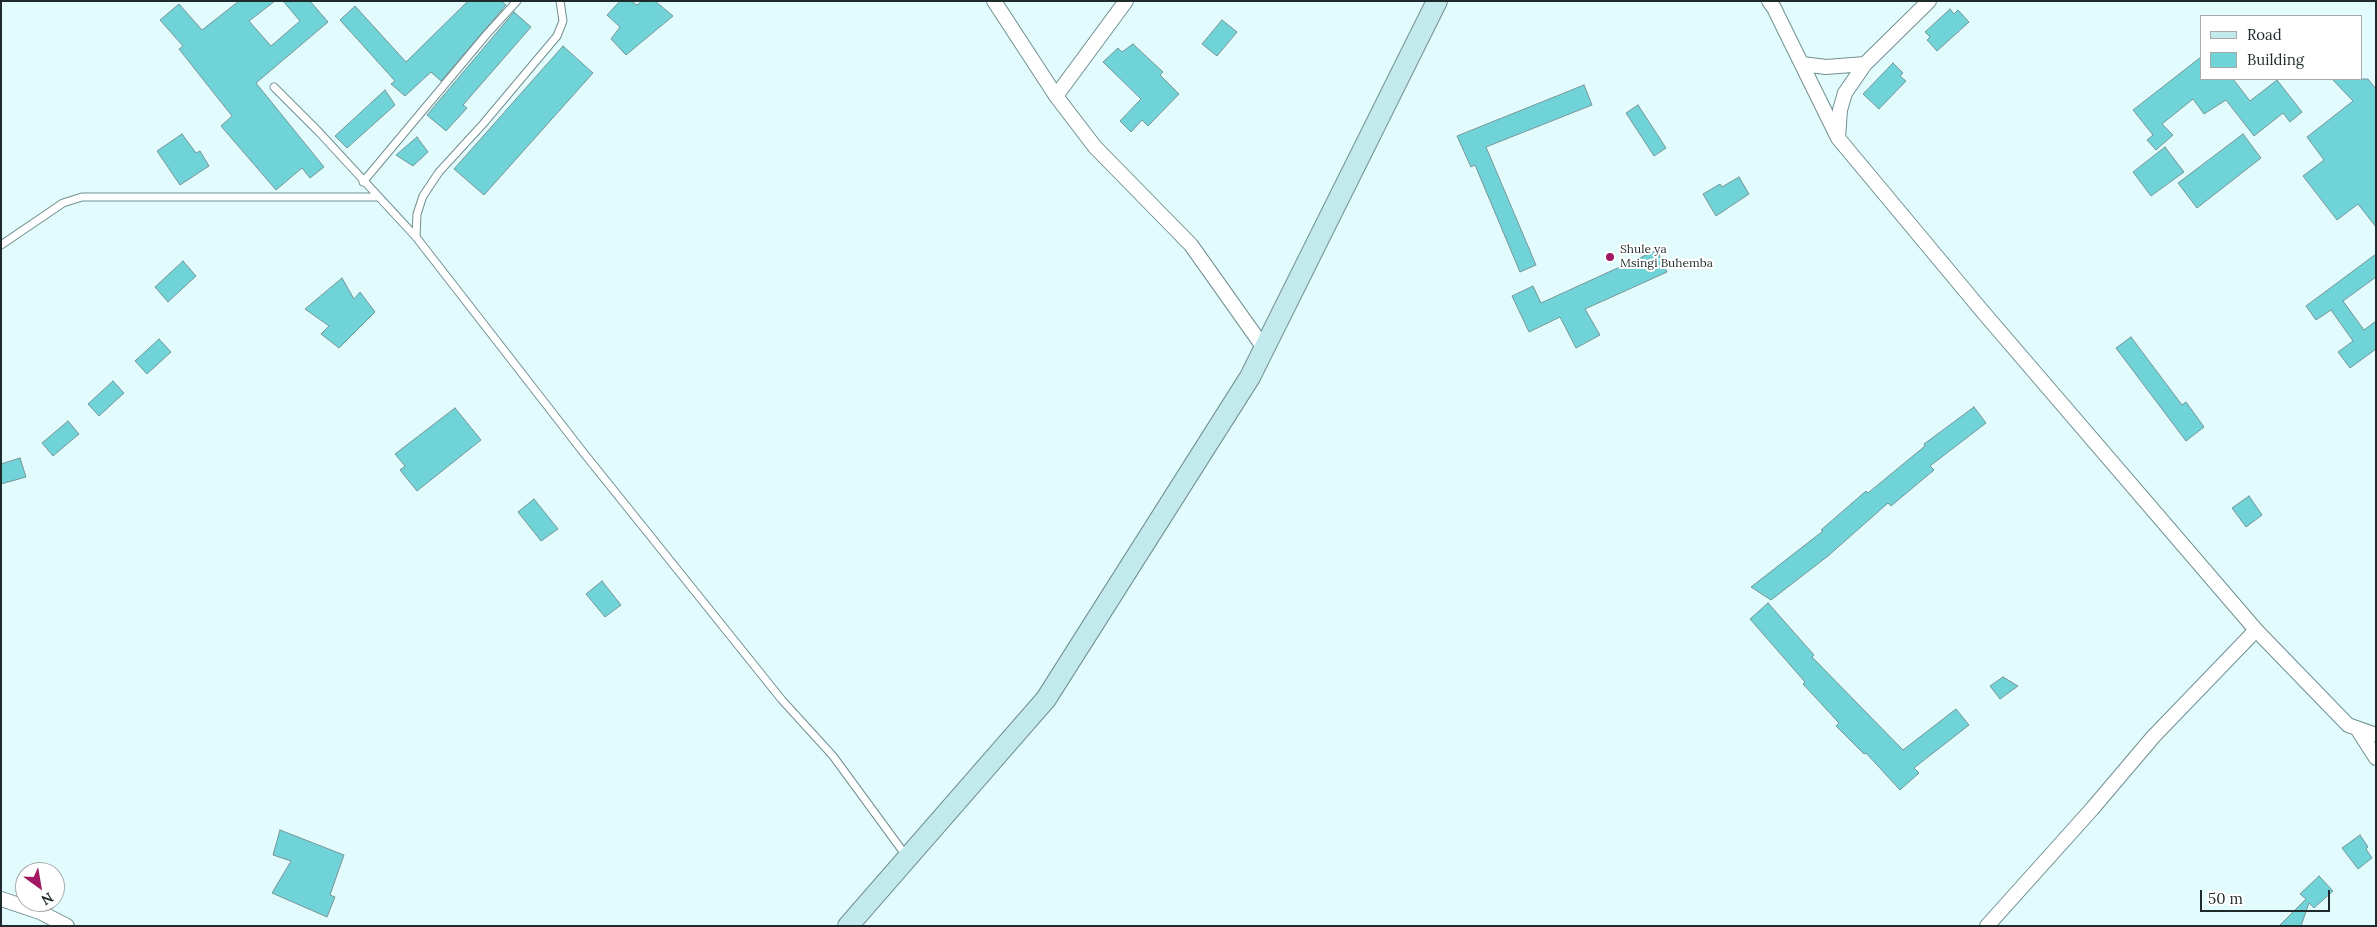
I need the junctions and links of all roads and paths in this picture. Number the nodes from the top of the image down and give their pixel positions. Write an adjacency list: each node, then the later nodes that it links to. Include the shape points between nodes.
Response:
1 (517, 1): 13 (lane)
2 (560, 1): 15 (lane, via 562,21 557,36 439,172 423,196 417,214)
3 (994, 1): 11 (street)
4 (1126, 1): 11 (street)
5 (1437, 1): 17 (main road)
6 (1769, 1): 8 (street)
7 (1929, 1): 9 (street)
8 (1802, 64): 9 (street, via 1826,67); 12 (street)
9 (1865, 64): 12 (street, via 1845,93)
10 (274, 87): 13 (lane)
11 (1056, 96): 17 (street, via 1095,147 1191,245)
12 (1838, 138): 18 (street)
13 (363, 182): 14 (lane)
14 (378, 197): 15 (lane); 16 (lane, via 82,197 62,203)
15 (416, 237): 22 (lane, via 583,452 770,684 833,756)
16 (1, 245)
17 (1264, 348): 22 (main road, via 1250,376 1046,699)
18 (2256, 630): 19 (street, via 2336,714); 26 (street, via 2153,737)
19 (2358, 730): 20 (street); 21 (street)
20 (2376, 735)
21 (2376, 758)
22 (908, 857): 25 (main road)
23 (1, 899): 24 (street, via 40,912)
24 (67, 926)
25 (848, 926)
26 (1988, 926)

